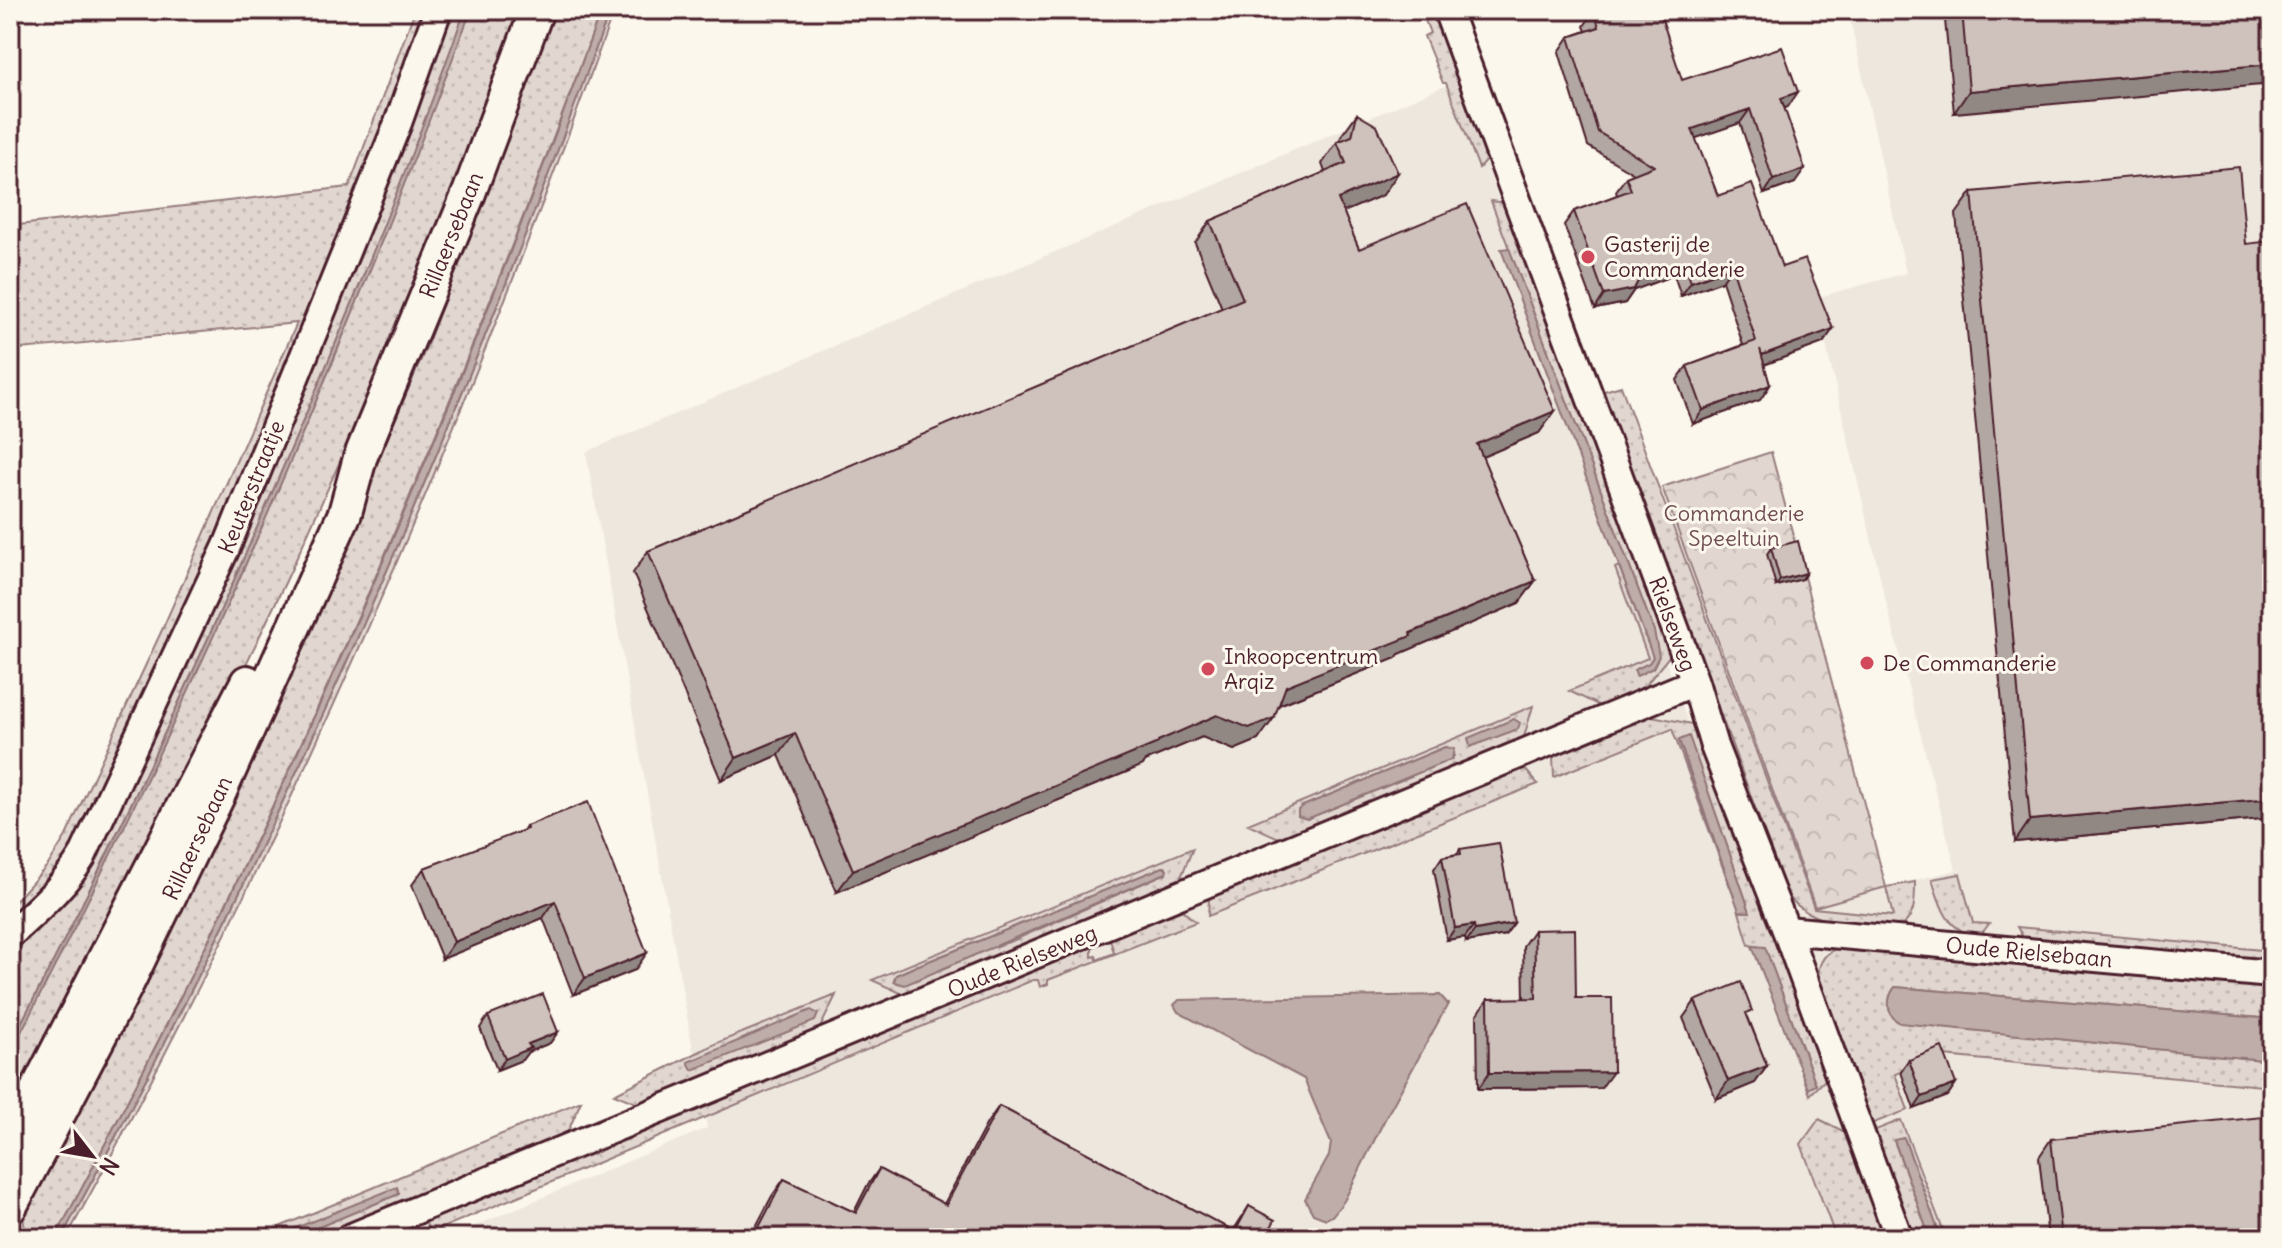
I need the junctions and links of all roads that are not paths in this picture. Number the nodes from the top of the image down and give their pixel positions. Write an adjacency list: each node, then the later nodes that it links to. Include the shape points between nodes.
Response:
1 (438, 10): 7 (street, Keuterstraatje, via 398,123 208,588 82,857)
2 (537, 10): 4 (street, Rillaersebaan, via 469,193)
3 (1447, 10): 5 (street, Rielseweg)
4 (360, 458): 9 (street, Rillaersebaan, via 329,507 262,652); 10 (street, Rillaersebaan, via 345,513 218,796 115,1009)
5 (1695, 682): 6 (street, Rielseweg, via 1714,746); 11 (street, Oude Rielseweg)
6 (1786, 930): 8 (street, Oude Rielsebaan); 12 (street, Rielseweg)
7 (10, 935)
8 (2272, 974)
9 (10, 1142)
10 (10, 1207)
11 (349, 1238)
12 (1899, 1238)

